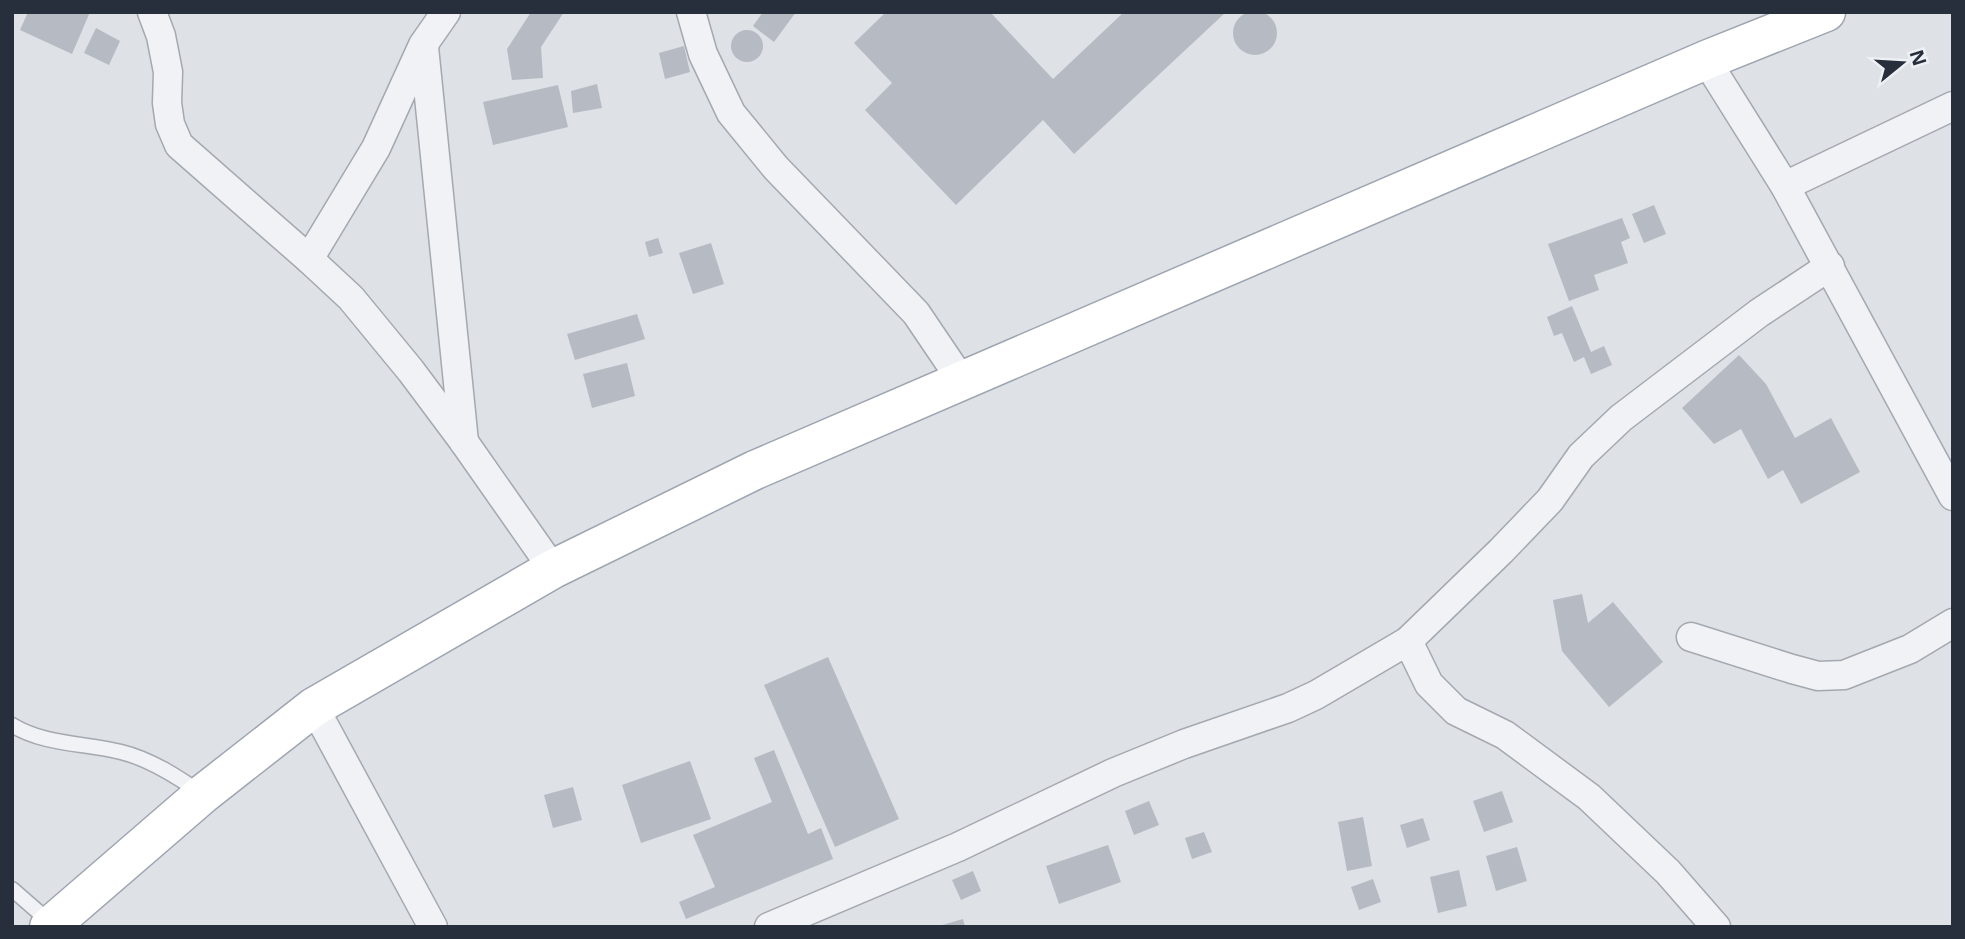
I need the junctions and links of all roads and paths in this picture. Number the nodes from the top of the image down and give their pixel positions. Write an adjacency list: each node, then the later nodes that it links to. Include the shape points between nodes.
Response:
1 (152, 12): 9 (street, via 168,72 170,124 179,145)
2 (446, 12): 5 (street)
3 (691, 12): 11 (street, via 703,54 731,113 776,168 916,313)
4 (1826, 12): 6 (main road)
5 (424, 45): 9 (street, via 376,148); 12 (street)
6 (1706, 60): 8 (street); 11 (main road)
7 (1953, 106): 8 (street)
8 (1786, 186): 10 (street)
9 (309, 259): 12 (street, via 351,298)
10 (1830, 266): 13 (street); 17 (street, via 1759,313 1621,418 1581,456 1550,500 1502,551)
11 (962, 381): 14 (main road, via 755,470)
12 (464, 442): 14 (street)
13 (1953, 496)
14 (552, 569): 18 (main road)
15 (1953, 623): 16 (street, via 1910,649 1844,675 1818,676)
16 (1690, 637)
17 (1408, 641): 24 (street, via 1297,704 1113,773); 25 (street, via 1429,684 1456,711 1505,735 1589,796 1668,872)
18 (314, 707): 20 (main road); 23 (street)
19 (12, 725): 20 (lane, via 29,735 124,752 171,773)
20 (203, 794): 22 (main road)
21 (12, 889): 22 (lane)
22 (51, 925)
23 (433, 927)
24 (769, 927)
25 (1716, 927)

